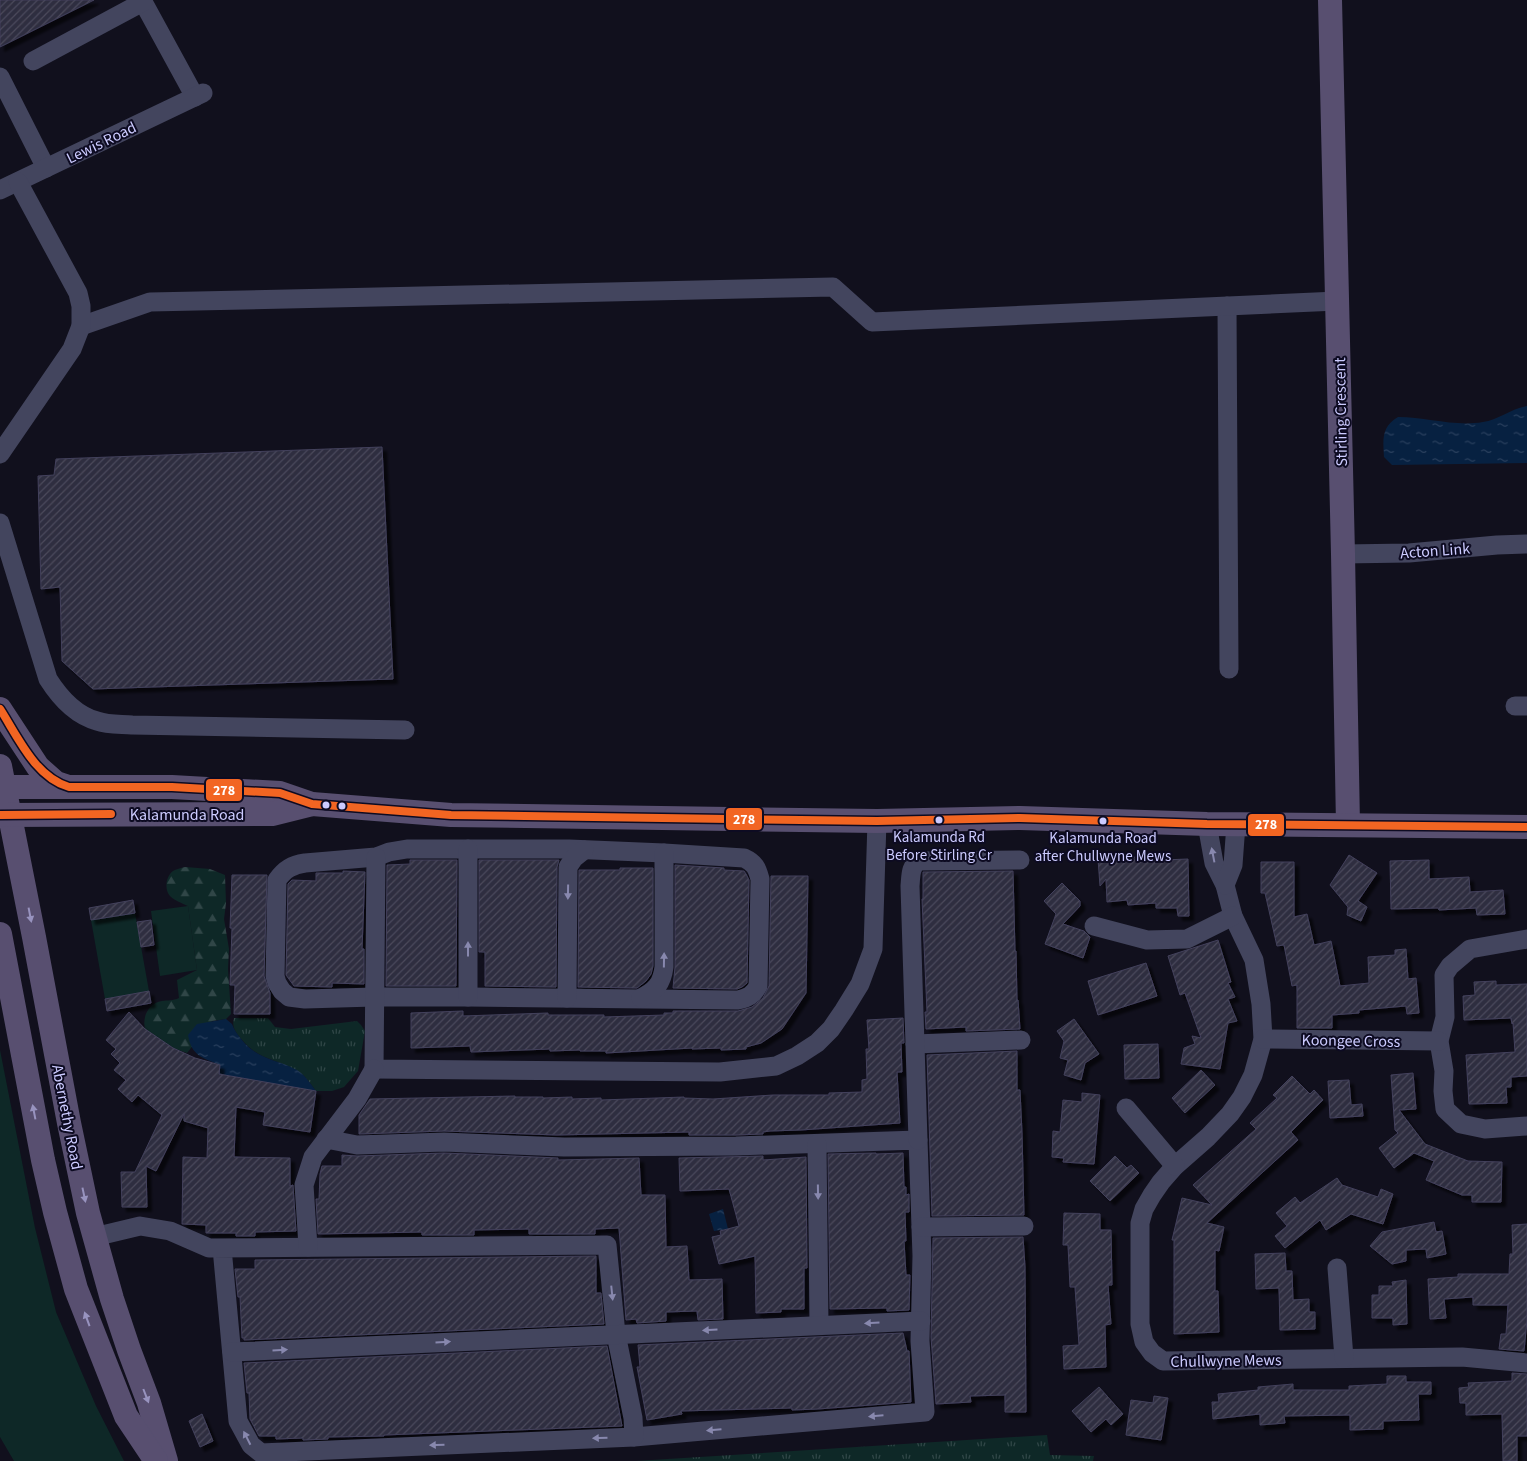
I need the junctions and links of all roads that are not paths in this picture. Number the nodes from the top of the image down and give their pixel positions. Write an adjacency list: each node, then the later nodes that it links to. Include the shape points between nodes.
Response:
1 (1330, 0): 8 (main road, Stirling Crescent)
2 (142, 1): 3 (street); 5 (street, Lewis Road, via 199,95)
3 (33, 61)
4 (0, 77): 5 (street)
5 (46, 168): 6 (street, Lewis Road)
6 (18, 182): 7 (street, Lewis Road); 10 (street, via 78,293 82,306)
7 (0, 190)
8 (1337, 301): 9 (street); 14 (main road, Stirling Crescent)
9 (1227, 306): 10 (street, via 872,322 833,287 150,302); 15 (street)
10 (81, 326): 11 (street, via 72,349)
11 (0, 454)
12 (0, 523): 17 (street, via 48,679 60,698 77,712 97,722 132,725)
13 (1527, 544): 14 (street, Acton Link, via 1409,553)
14 (1343, 554): 25 (main road, Stirling Crescent)
15 (1229, 669)
16 (0, 709): 19 (main road, via 38,767 56,782)
17 (405, 730)
18 (1, 780): 19 (main road, Kalamunda Road); 21 (main road, Abernethy Road)
19 (69, 787): 20 (main road, Kalamunda Road, via 172,787 280,793)
20 (312, 804): 21 (main road, Kalamunda Road, via 272,814); 22 (main road, Kalamunda Road, via 451,815)
21 (5, 814): 54 (main road, Abernethy Road, one-way to 54)
22 (877, 821): 23 (main road, Kalamunda Road, via 1020,818); 45 (street, via 874,949 856,991 831,1030 797,1056 776,1066 720,1072)
23 (1207, 824): 24 (main road, Kalamunda Road); 32 (street, Chullwyne Mews, one-way to 23, via 1214,863)
24 (1236, 824): 25 (main road, Kalamunda Road); 32 (street, via 1233,865)
25 (1348, 825): 26 (main road, Kalamunda Road)
26 (1527, 828)
27 (468, 849): 28 (street); 30 (street, via 407,849); 38 (street, one-way to 27)
28 (584, 850): 29 (street); 39 (street, one-way to 39, via 568,867)
29 (664, 853): 40 (street, one-way to 29, via 652,992 663,978); 40 (street, via 733,856 753,862 758,869 758,986 754,993 738,1000)
30 (376, 857): 37 (street); 37 (street, via 294,865 284,870 277,880 276,966 277,984 282,991 289,997 305,999)
31 (1020, 860): 44 (street, via 919,861 914,864 910,886)
32 (1225, 885): 33 (street, Chullwyne Mews)
33 (1233, 916): 34 (street, via 1187,938 1147,940); 41 (street, Chullwyne Mews, via 1254,960)
34 (1094, 926)
35 (0, 934): 65 (main road, Abernethy Road, one-way to 35, via 126,1416 76,1288 43,1160)
36 (1527, 939): 43 (street, via 1470,949 1450,966 1444,975 1445,1017)
37 (374, 997): 38 (street); 45 (street)
38 (468, 997): 39 (street)
39 (567, 998): 40 (street)
40 (637, 998)
41 (1263, 1039): 43 (street, Koongee Cross); 51 (street, Chullwyne Mews, via 1253,1074 1242,1097 1208,1137)
42 (1021, 1040): 44 (street)
43 (1438, 1041): 47 (street, via 1444,1071 1445,1109 1461,1124 1485,1129)
44 (915, 1044): 49 (street)
45 (374, 1069): 48 (street, via 357,1099)
46 (1126, 1108): 51 (street)
47 (1527, 1126)
48 (326, 1139): 50 (street, via 357,1144); 55 (street, via 313,1157 304,1185)
49 (918, 1140): 50 (street); 53 (street)
50 (817, 1144): 59 (street, one-way to 59)
51 (1175, 1166): 62 (street, Chullwyne Mews, via 1152,1195 1140,1223 1140,1324 1144,1342 1152,1353 1163,1361)
52 (1024, 1226): 53 (street)
53 (921, 1227): 58 (street)
54 (94, 1237): 56 (street, via 140,1226 170,1230 209,1248); 66 (main road, Abernethy Road, one-way to 66)
55 (308, 1247): 56 (street); 60 (street, one-way to 60, via 607,1245)
56 (222, 1248): 61 (street)
57 (1337, 1268): 62 (street)
58 (921, 1321): 59 (street, one-way to 59); 64 (street, one-way to 64, via 925,1412)
59 (819, 1325): 60 (street, one-way to 60)
60 (616, 1334): 61 (street, one-way to 60); 64 (street)
61 (232, 1352): 64 (street, one-way to 61, via 261,1452 251,1446 238,1421)
62 (1344, 1358): 63 (street, Chullwyne Mews, via 1462,1356)
63 (1527, 1363)
64 (634, 1437)
65 (156, 1461)
66 (166, 1461)

